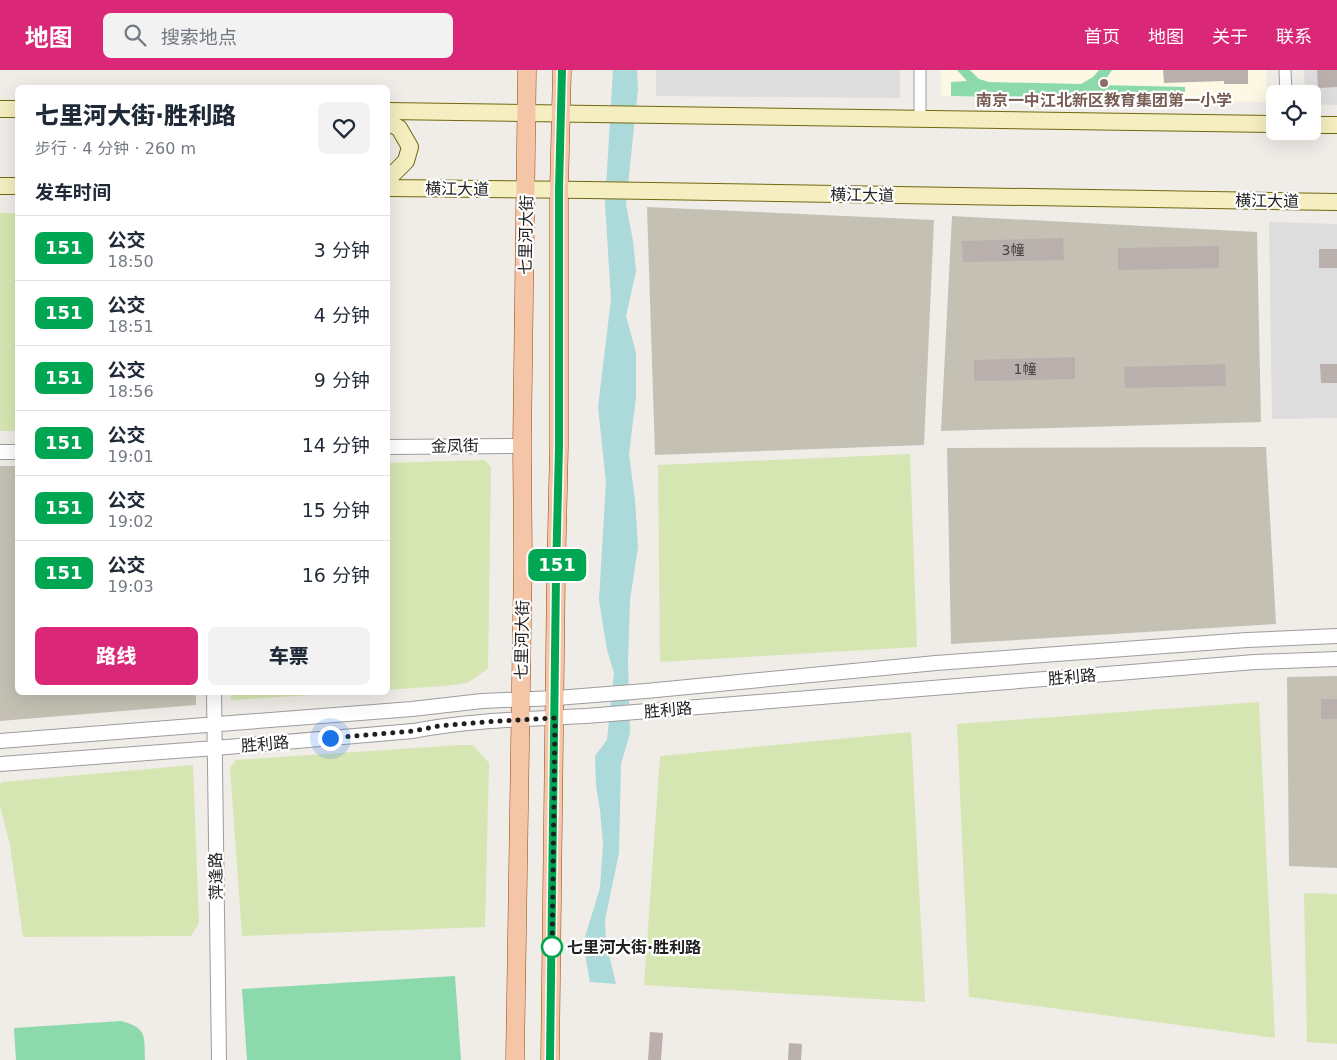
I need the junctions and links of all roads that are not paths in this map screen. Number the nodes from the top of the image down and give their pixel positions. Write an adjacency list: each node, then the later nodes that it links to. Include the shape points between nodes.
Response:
1 (527, 70): 9 (main road, 七里河大街)
2 (562, 70): 10 (main road, 七里河大街)
3 (920, 70): 11 (street)
4 (1285, 70): 5 (street)
5 (1286, 85)
6 (0, 108): 7 (main road)
7 (15, 109)
8 (390, 111): 9 (main road)
9 (526, 112): 10 (main road); 20 (main road, 七里河大街)
10 (561, 114): 11 (main road); 21 (main road, 七里河大街)
11 (920, 120): 13 (main road)
12 (390, 123): 16 (main road, via 399,128 410,147 406,161)
13 (1266, 124)
14 (1321, 125): 15 (main road)
15 (1337, 125)
16 (390, 176)
17 (0, 186): 18 (main road)
18 (15, 186)
19 (390, 188): 20 (main road, 横江大道)
20 (526, 190): 21 (main road, 横江大道); 23 (main road, 七里河大街)
21 (559, 190): 22 (main road, 横江大道); 30 (main road, 七里河大街)
22 (1337, 202)
23 (522, 446): 24 (street, 金凤街); 31 (main road, 七里河大街)
24 (390, 447)
25 (0, 452): 26 (street)
26 (15, 452)
27 (1337, 636): 30 (street, 胜利路, via 936,663)
28 (1337, 659): 33 (street, 胜利路, via 1256,662)
29 (214, 695): 35 (street, 萍逢路)
30 (556, 698): 31 (street, 胜利路); 33 (main road, 七里河大街)
31 (520, 699): 32 (street, 胜利路); 34 (main road, 七里河大街)
32 (412, 709): 35 (street, 胜利路); 36 (street, via 420,721)
33 (555, 718): 34 (street, 胜利路); 43 (main road, 七里河大街)
34 (521, 720): 36 (street, 胜利路); 42 (main road, 七里河大街)
35 (214, 725): 37 (street, 胜利路); 39 (street, 萍逢路)
36 (413, 731): 39 (street, 胜利路)
37 (72, 735): 38 (street, 胜利路); 40 (street, via 64,748)
38 (0, 741)
39 (215, 748): 40 (street, 胜利路); 44 (street, 萍逢路)
40 (75, 758): 41 (street, 胜利路)
41 (0, 764)
42 (516, 1058)
43 (549, 1059)
44 (219, 1060)

